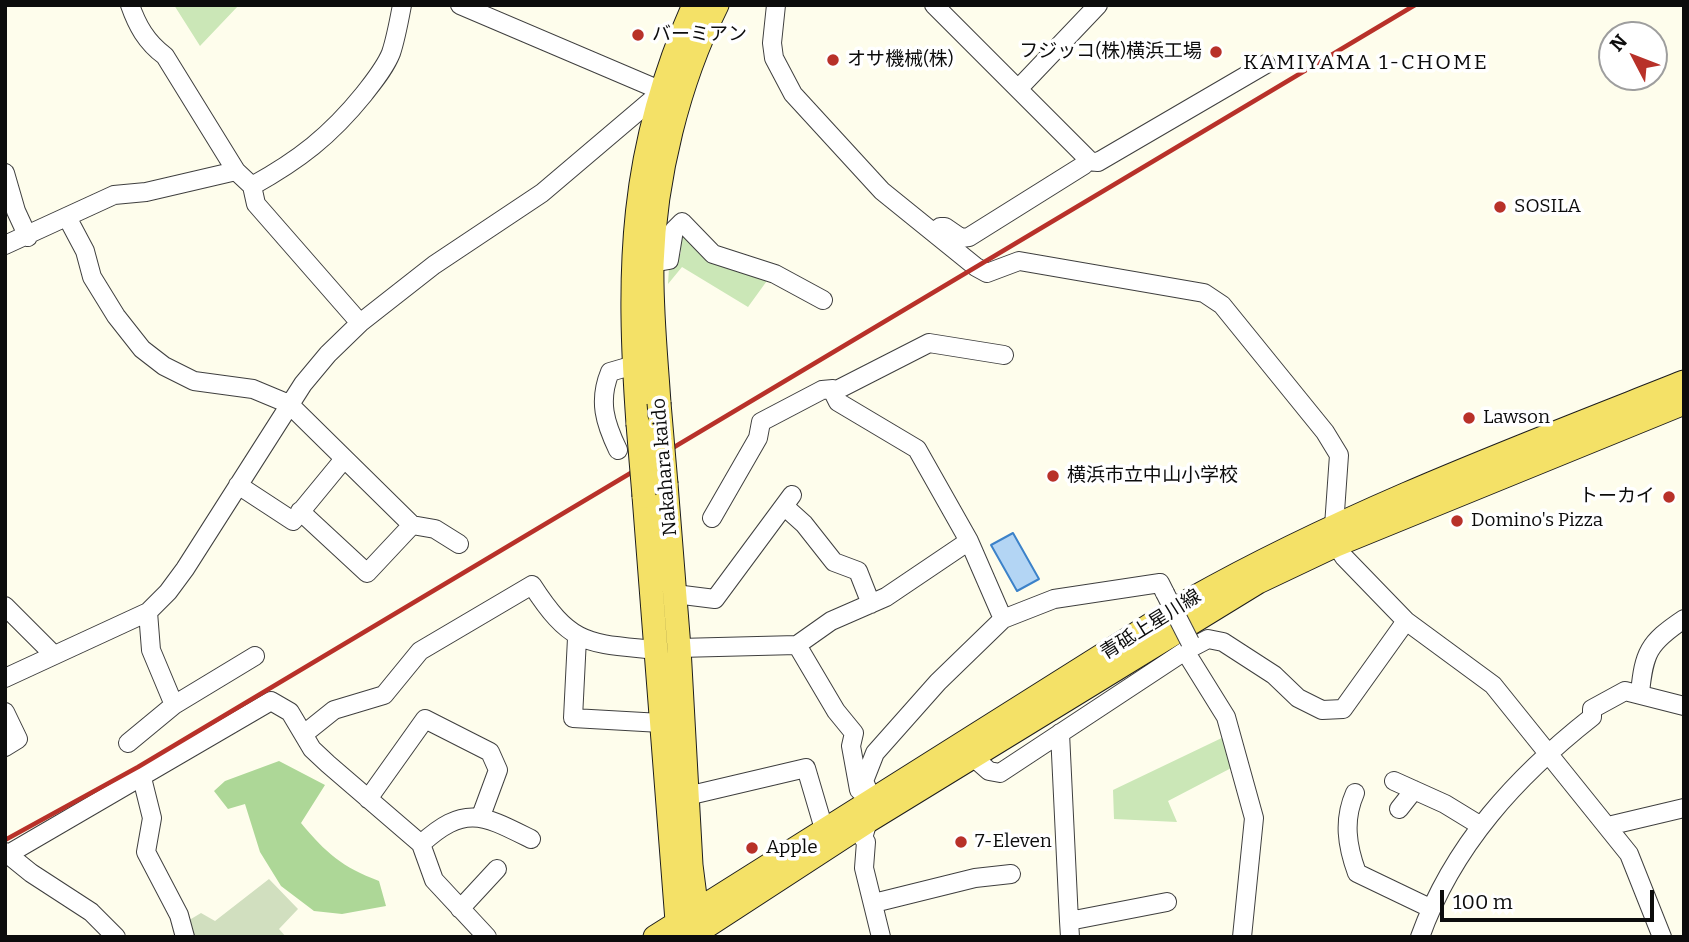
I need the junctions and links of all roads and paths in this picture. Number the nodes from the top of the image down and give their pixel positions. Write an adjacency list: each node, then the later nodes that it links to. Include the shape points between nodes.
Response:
1 (130, 5): 13 (street, via 132,18 165,56)
2 (402, 5): 15 (street, via 391,54 348,113 326,138)
3 (460, 5): 11 (street)
4 (694, 5): 11 (main road, Nakahara kaido)
5 (717, 5): 11 (main road, Nakahara kaido)
6 (776, 5): 17 (street, via 774,58 793,94 882,191)
7 (934, 5): 10 (street)
8 (1098, 5): 10 (street)
9 (1266, 64): 12 (street, via 1098,162)
10 (1019, 88): 12 (street)
11 (671, 95): 20 (main road, Nakahara kaido); 22 (street); 24 (main road, Nakahara kaido, via 647,145 634,233)
12 (1086, 161): 17 (street, via 969,237 961,238 945,227)
13 (236, 171): 15 (street); 16 (street, via 114,195)
14 (5, 173): 18 (street)
15 (252, 186): 22 (street, via 256,204)
16 (68, 219): 18 (street); 27 (street, via 92,276 142,349 194,381 253,388)
17 (929, 229): 34 (street, via 987,273 1019,261 1204,293 1222,305 1339,455)
18 (28, 237): 19 (street)
19 (5, 245)
20 (652, 263): 21 (street, via 669,260 674,230 682,222 713,254 775,274); 37 (main road, Nakahara kaido, bridge)
21 (823, 300)
22 (360, 323): 27 (street)
23 (1004, 355): 26 (street, via 929,343)
24 (634, 365): 28 (street, via 610,372 603,388 603,418); 48 (main road, Nakahara kaido, bridge)
25 (1683, 388): 34 (main road, 青砥上星川線)
26 (834, 392): 32 (street, via 822,390 761,422 758,438); 35 (street, via 838,402 917,449)
27 (289, 404): 29 (street); 30 (street)
28 (618, 450)
29 (344, 459): 31 (street); 33 (street)
30 (238, 485): 31 (street, via 293,521); 40 (street, via 185,569)
31 (300, 512): 33 (street, via 367,573)
32 (712, 518)
33 (412, 525): 36 (street, via 435,529)
34 (1335, 535): 43 (street); 62 (main road, 青砥上星川線); 70 (main road, 青砥上星川線, via 1251,565 1190,600)
35 (969, 541): 38 (street); 41 (street)
36 (458, 544)
37 (675, 594): 38 (street, via 715,599 788,500 834,562 858,571); 47 (main road, Nakahara kaido)
38 (872, 604): 45 (street, via 831,621)
39 (5, 606): 49 (street)
40 (148, 612): 49 (street); 53 (street, via 151,650)
41 (1003, 619): 46 (street, bridge, via 1032,606 1160,583); 70 (street, via 875,753 864,781)
42 (1684, 619): 52 (street, via 1644,657)
43 (1406, 621): 46 (street, via 1343,709 1322,710 1298,698 1274,675 1223,642 1208,639); 61 (street, via 1493,685)
44 (577, 638): 48 (street); 56 (street, via 573,718); 58 (street, via 532,585 419,651 384,695 334,710)
45 (797, 645): 47 (street); 70 (street, via 854,733 851,746)
46 (1190, 646): 57 (street); 92 (street, via 1226,717 1252,807 1253,842)
47 (679, 648): 67 (main road, Nakahara kaido)
48 (656, 650): 56 (main road, Nakahara kaido)
49 (53, 654): 51 (street)
50 (255, 656): 53 (street)
51 (5, 678)
52 (1640, 693): 54 (street); 61 (street, via 1625,691 1592,709 1592,717)
53 (174, 705): 59 (street)
54 (1684, 706)
55 (5, 712): 60 (street, via 18,739)
56 (661, 723): 85 (main road, Nakahara kaido)
57 (1060, 733): 62 (street, via 1000,773 989,771); 86 (street)
58 (304, 734): 63 (street, via 290,712 271,701); 68 (street, via 313,749)
59 (128, 743)
60 (5, 747)
61 (1547, 752): 73 (street); 74 (street)
62 (973, 757): 70 (main road, 青砥上星川線)
63 (142, 778): 78 (street); 88 (street, via 152,818 146,852 179,915)
64 (1394, 781): 65 (street)
65 (1414, 790): 71 (street); 73 (street)
66 (1355, 793): 83 (street, via 1348,810 1348,847 1357,873)
67 (687, 796): 75 (street, via 806,768); 85 (main road, Nakahara kaido)
68 (368, 799): 72 (street, via 425,719 490,752 498,770); 77 (street)
69 (1684, 808): 74 (street)
70 (867, 809): 75 (main road, 青砥上星川線); 81 (street, via 864,868); 85 (main road, 青砥上星川線)
71 (1399, 809)
72 (481, 816): 76 (street); 77 (street, via 439,827)
73 (1480, 826): 83 (street)
74 (1608, 826): 94 (street, via 1629,853)
75 (824, 829): 85 (main road, 青砥上星川線)
76 (531, 839)
77 (421, 844): 84 (street, via 434,880)
78 (6, 854): 87 (street, via 91,912)
79 (497, 869): 84 (street)
80 (1011, 874): 81 (street)
81 (874, 902): 91 (street)
82 (1167, 902): 86 (street)
83 (1430, 908): 93 (street)
84 (460, 909): 89 (street)
85 (690, 929): 90 (main road, 青砥上星川線)
86 (1070, 929)
87 (117, 937)
88 (185, 937)
89 (487, 937)
90 (655, 937)
91 (881, 937)
92 (1242, 937)
93 (1420, 937)
94 (1662, 937)

